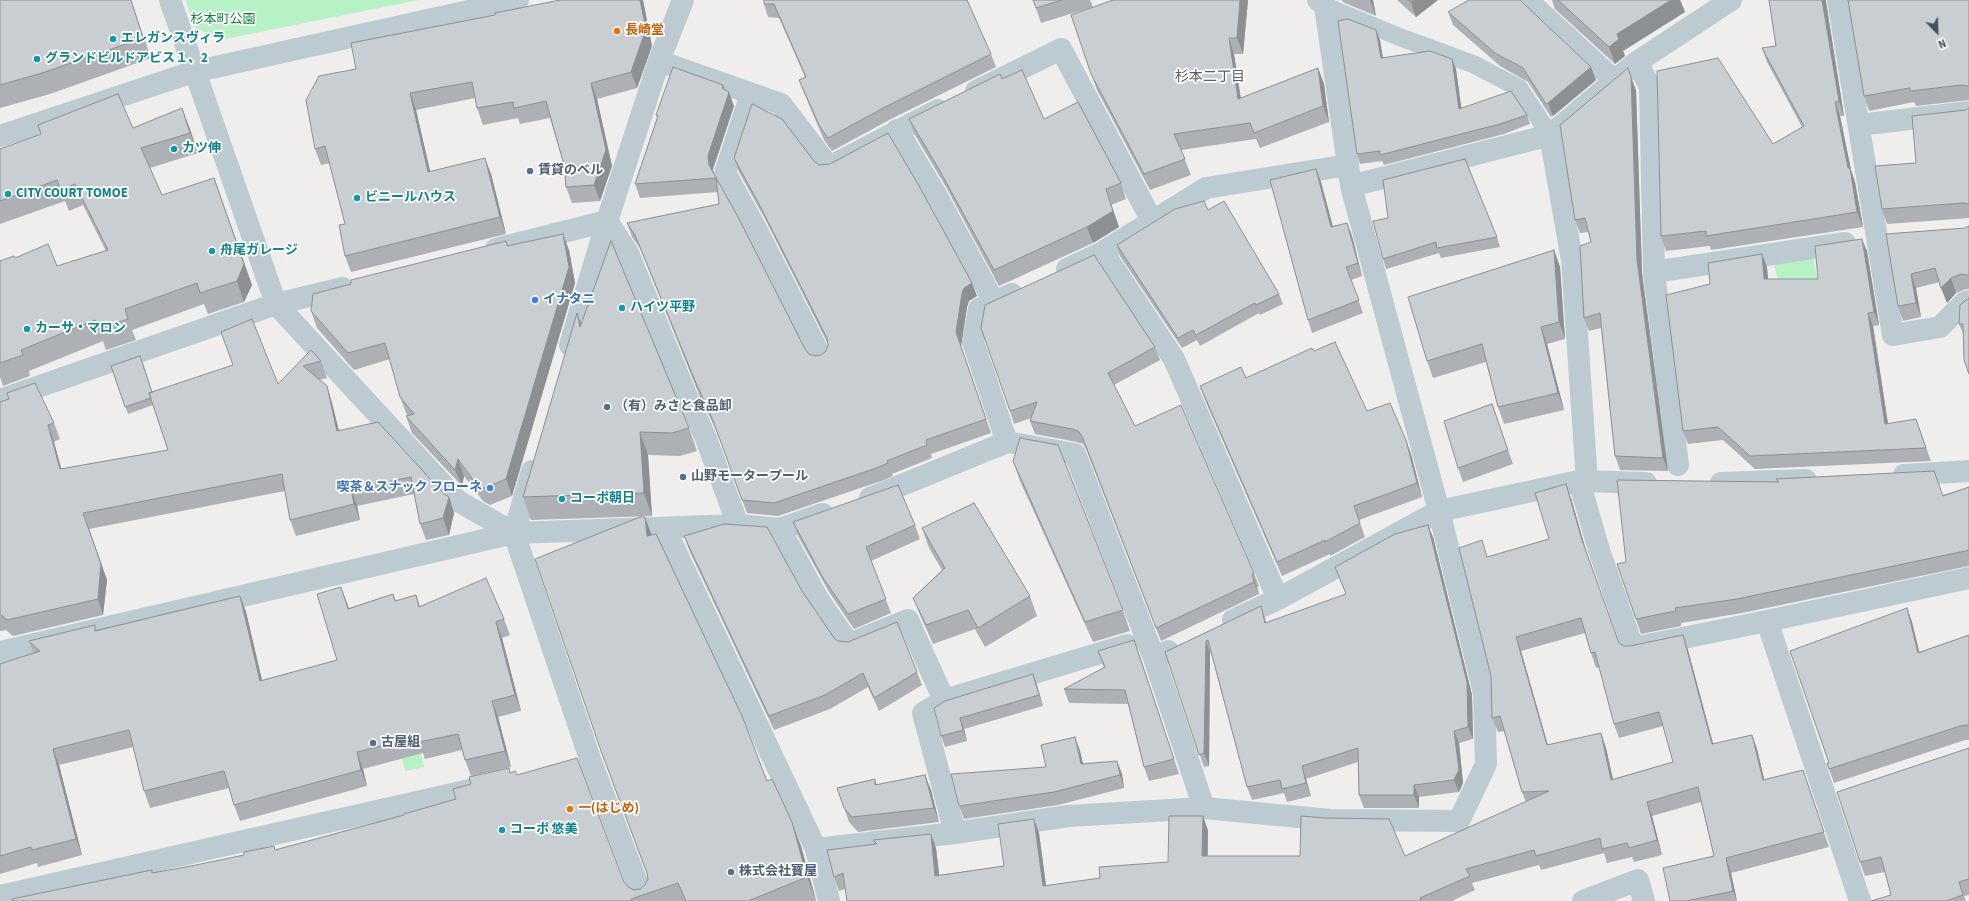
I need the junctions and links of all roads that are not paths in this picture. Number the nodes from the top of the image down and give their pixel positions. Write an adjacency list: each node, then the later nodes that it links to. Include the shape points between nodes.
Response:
1 (170, 0): 10 (street)
2 (518, 0): 10 (street)
3 (683, 0): 8 (street)
4 (1526, 0): 11 (street)
5 (1731, 0): 9 (street)
6 (1842, 1): 14 (street)
7 (1322, 3): 16 (lane, via 1403,39 1473,64 1519,88); 18 (street)
8 (659, 61): 12 (street); 19 (street)
9 (1637, 62): 11 (street); 25 (street, via 1650,86)
10 (194, 72): 17 (street); 31 (street)
11 (1615, 81): 16 (street)
12 (751, 94): 15 (street, via 781,104 829,167); 32 (street, via 725,173)
13 (1969, 112): 14 (street)
14 (1859, 125): 22 (street)
15 (897, 130): 20 (street, via 1061,49); 30 (street, via 935,193)
16 (1550, 134): 18 (street); 41 (street, via 1572,260)
17 (0, 136)
18 (1349, 176): 20 (street, via 1206,188); 42 (street)
19 (607, 221): 24 (street); 33 (street); 43 (street, via 628,253 711,450)
20 (1152, 221): 23 (street)
21 (1901, 236): 22 (street)
22 (1878, 237): 25 (street); 29 (street, via 1893,335 1940,327)
23 (1103, 252): 26 (street); 48 (street, via 1174,359)
24 (476, 254)
25 (1654, 272): 40 (street)
26 (1050, 276)
27 (361, 283): 31 (street)
28 (1029, 286): 30 (street)
29 (1969, 301)
30 (994, 302): 35 (street, via 979,309 973,342)
31 (276, 304): 34 (street); 46 (street, via 458,501)
32 (821, 357)
33 (564, 366)
34 (0, 400)
35 (1007, 442): 45 (street, via 888,492); 52 (street, via 1075,454)
36 (539, 449): 46 (street)
37 (1969, 471): 38 (street)
38 (1883, 476)
39 (1828, 479): 40 (street)
40 (1680, 480): 41 (street)
41 (1583, 481): 42 (street); 49 (street, via 1599,550 1633,648)
42 (1439, 511): 48 (street); 56 (street, via 1484,693 1486,764 1459,821 1330,820)
43 (738, 525): 44 (street); 45 (street)
44 (665, 529): 46 (street); 58 (street)
45 (780, 529): 54 (street, via 818,599 849,644 908,620)
46 (514, 533): 53 (street); 60 (street, via 583,764)
47 (1969, 578): 49 (street)
48 (1278, 599): 50 (street)
49 (1767, 621): 64 (street, via 1834,797)
50 (1216, 628)
51 (1189, 642): 52 (street)
52 (1151, 648): 54 (street); 56 (street)
53 (0, 652)
54 (944, 700): 57 (street, via 923,713)
55 (505, 782): 59 (street)
56 (1204, 808): 57 (street, via 1068,816)
57 (955, 833): 58 (street)
58 (816, 849): 61 (street)
59 (0, 896)
60 (644, 901)
61 (829, 901)
62 (1583, 901): 63 (street, via 1638,880)
63 (1644, 901)
64 (1860, 901)

